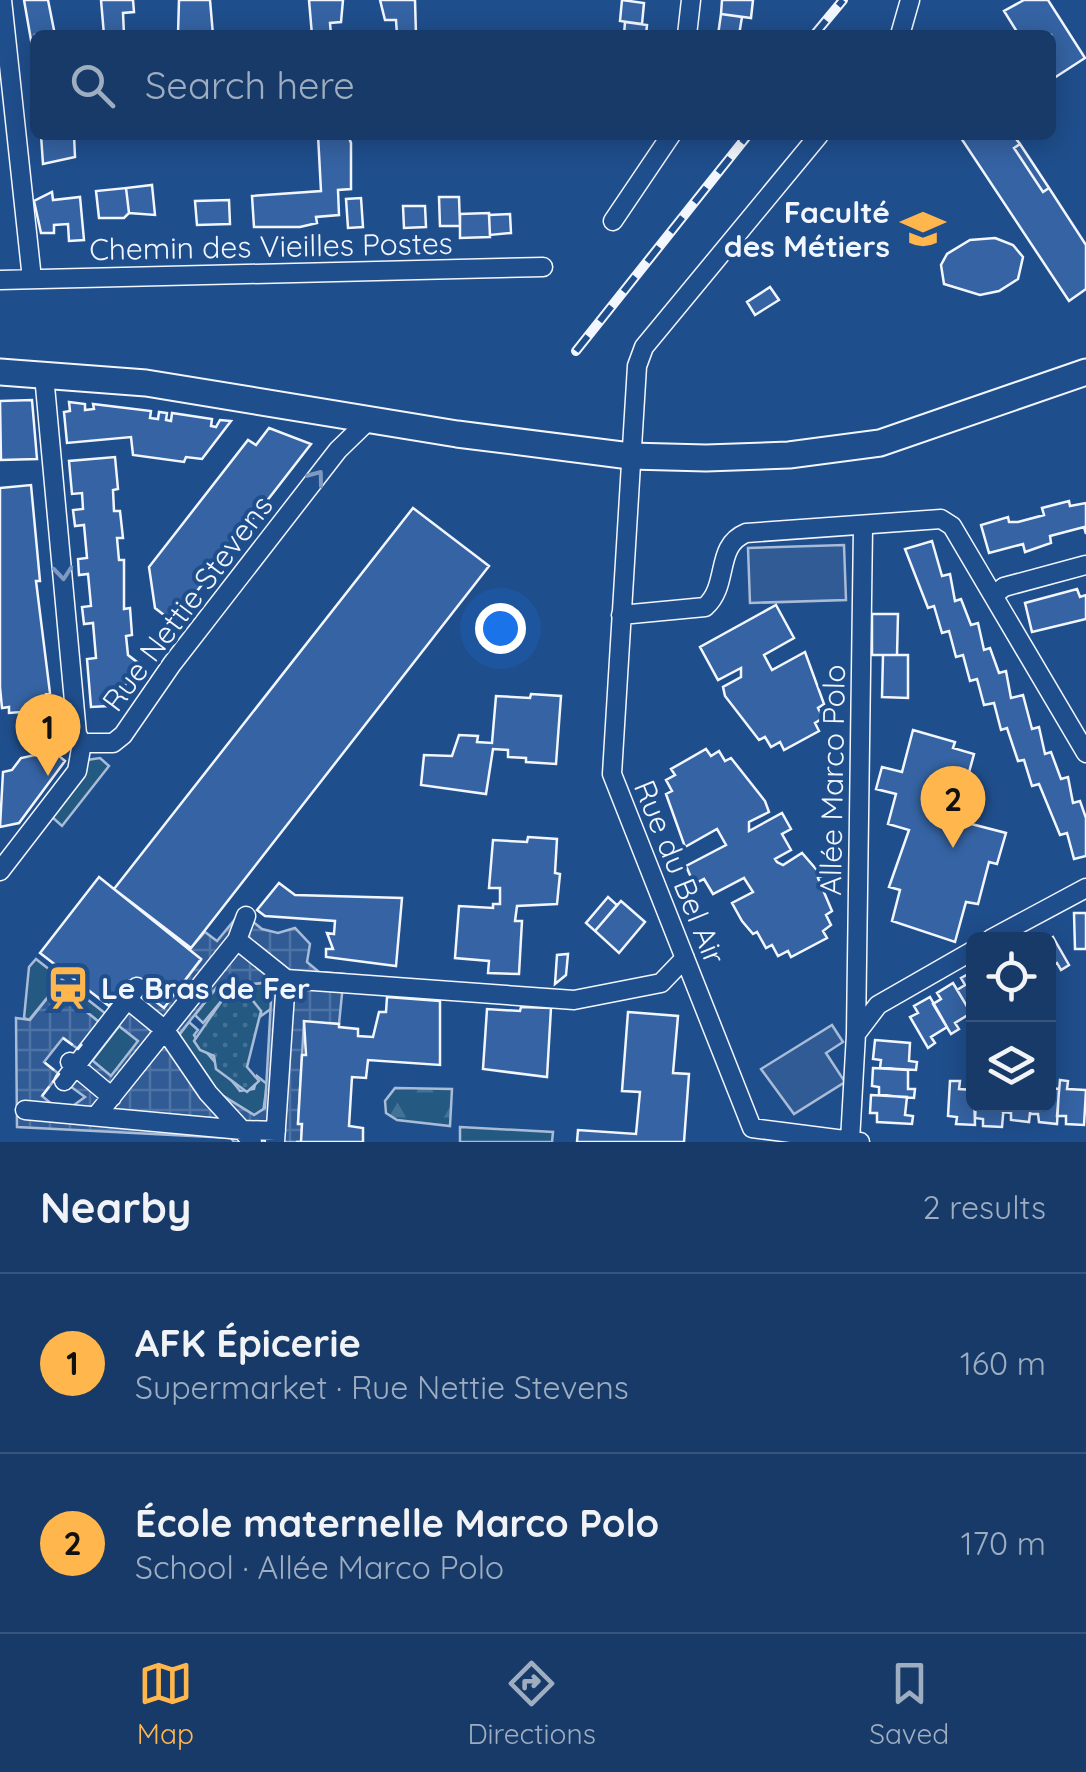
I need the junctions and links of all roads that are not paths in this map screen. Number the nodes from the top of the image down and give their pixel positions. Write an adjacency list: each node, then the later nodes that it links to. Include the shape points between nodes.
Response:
1 (2, 0): 10 (street)
2 (690, 0): 4 (street)
3 (910, 0): 5 (street)
4 (687, 30)
5 (901, 30)
6 (668, 140): 8 (street)
7 (815, 140): 16 (street, Rue du Bel Air, via 644,347)
8 (613, 221)
9 (543, 267): 10 (street, Chemin des Vieilles Postes)
10 (32, 279): 11 (street, Chemin des Vieilles Postes)
11 (0, 280)
12 (0, 372): 14 (street)
13 (1086, 372): 16 (street, via 865,446 789,455)
14 (44, 374): 15 (street, via 146,382); 21 (street, Rue Nettie Stevens, one-way to 21)
15 (370, 418): 16 (street); 21 (street, Rue Nettie Stevens, one-way to 15, via 112,743 123,735 338,450)
16 (630, 456): 20 (street, Rue du Bel Air)
17 (863, 526): 19 (street, via 941,520 952,526); 20 (street, via 732,538 715,598 705,607); 32 (street, Allée Marco Polo)
18 (1086, 565): 19 (street)
19 (994, 595): 22 (street)
20 (621, 615): 29 (street, Rue du Bel Air, via 612,774)
21 (82, 743): 23 (street, via 77,771)
22 (1086, 753)
23 (0, 871)
24 (1086, 888): 26 (street)
25 (246, 916): 27 (street)
26 (1006, 932)
27 (237, 940): 30 (street); 31 (street)
28 (966, 955): 32 (street, via 878,1005)
29 (685, 958): 30 (street, via 661,983 574,1000); 36 (street, Rue du Bel Air)
30 (286, 979): 38 (street)
31 (166, 1030): 33 (street); 33 (street, via 132,993 70,1070); 37 (street)
32 (856, 1034): 39 (street, Allée Marco Polo)
33 (112, 1097): 35 (street)
34 (24, 1110): 35 (street)
35 (96, 1116): 37 (street)
36 (752, 1128): 39 (street); 40 (street)
37 (247, 1136): 38 (street)
38 (276, 1136)
39 (850, 1141): 41 (street)
40 (738, 1142)
41 (860, 1142)

